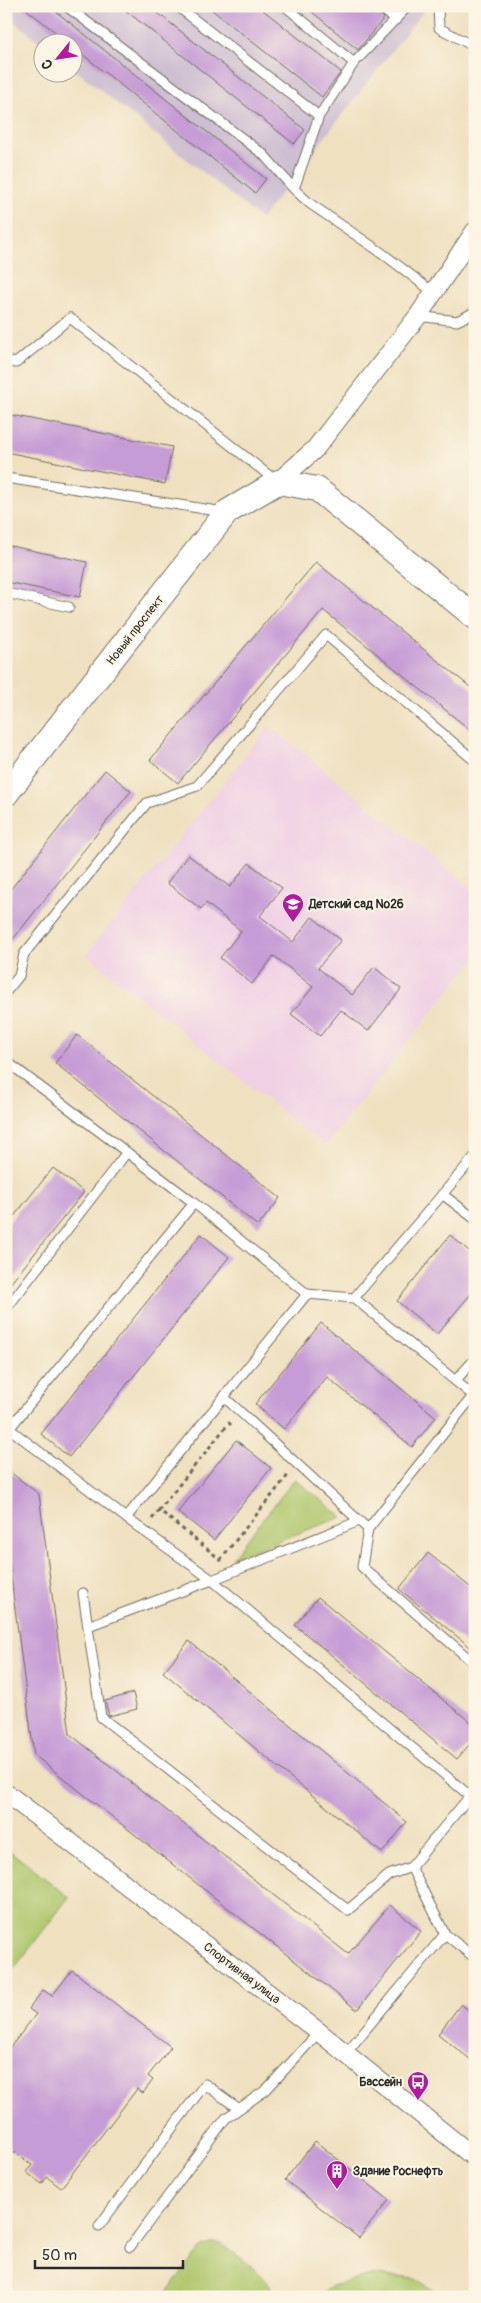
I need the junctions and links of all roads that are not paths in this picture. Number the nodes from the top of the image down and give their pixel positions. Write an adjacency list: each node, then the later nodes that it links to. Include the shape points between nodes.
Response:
1 (66, 6): 11 (lane, via 263,154)
2 (177, 6): 10 (lane)
3 (285, 6): 9 (lane)
4 (379, 6): 7 (lane)
5 (408, 6): 7 (lane)
6 (438, 6): 8 (lane, via 439,28)
7 (396, 20): 9 (lane)
8 (475, 47)
9 (354, 63): 10 (lane)
10 (319, 116): 11 (lane)
11 (294, 188): 13 (lane, via 309,203)
12 (475, 231): 13 (street)
13 (433, 292): 15 (street)
14 (475, 312): 15 (lane, via 457,321)
15 (418, 316): 18 (street, via 314,449)
16 (6, 361): 18 (lane, via 16,363 70,318)
17 (6, 478): 19 (lane)
18 (278, 482): 19 (street, Новый проспект); 22 (street, via 317,489)
19 (227, 512): 24 (street, Новый проспект)
20 (6, 592): 21 (lane)
21 (69, 607)
22 (475, 617)
23 (475, 761): 25 (lane, via 326,635 198,786 147,803 24,954 19,976)
24 (6, 794)
25 (6, 992)
26 (6, 1062): 27 (lane)
27 (127, 1152): 30 (lane); 34 (lane)
28 (475, 1156): 29 (lane)
29 (442, 1194): 31 (lane); 33 (lane)
30 (194, 1203): 32 (lane); 39 (lane)
31 (475, 1219)
32 (307, 1294): 33 (lane); 37 (lane)
33 (354, 1298): 36 (lane)
34 (6, 1309)
35 (475, 1359): 36 (lane)
36 (455, 1381): 38 (lane)
37 (224, 1397): 40 (lane); 41 (lane)
38 (474, 1397): 42 (lane)
39 (8, 1428): 40 (lane)
40 (126, 1518): 43 (lane)
41 (359, 1521): 42 (lane); 43 (lane)
42 (368, 1529): 46 (lane, via 362,1567)
43 (212, 1580): 45 (lane); 48 (lane)
44 (83, 1594): 45 (lane)
45 (88, 1626): 49 (lane, via 101,1717 348,1910 389,1875)
46 (475, 1664)
47 (6, 1793): 52 (street, Спортивная улица)
48 (472, 1793): 49 (lane)
49 (411, 1867): 50 (lane)
50 (445, 1934): 51 (lane); 53 (lane)
51 (475, 1958)
52 (319, 2032): 53 (street, Спортивная улица); 54 (lane, via 266,2090)
53 (346, 2053): 55 (street, Спортивная улица)
54 (239, 2109): 56 (lane, via 205,2084); 57 (lane, via 226,2118)
55 (475, 2158)
56 (99, 2226)
57 (130, 2247)

